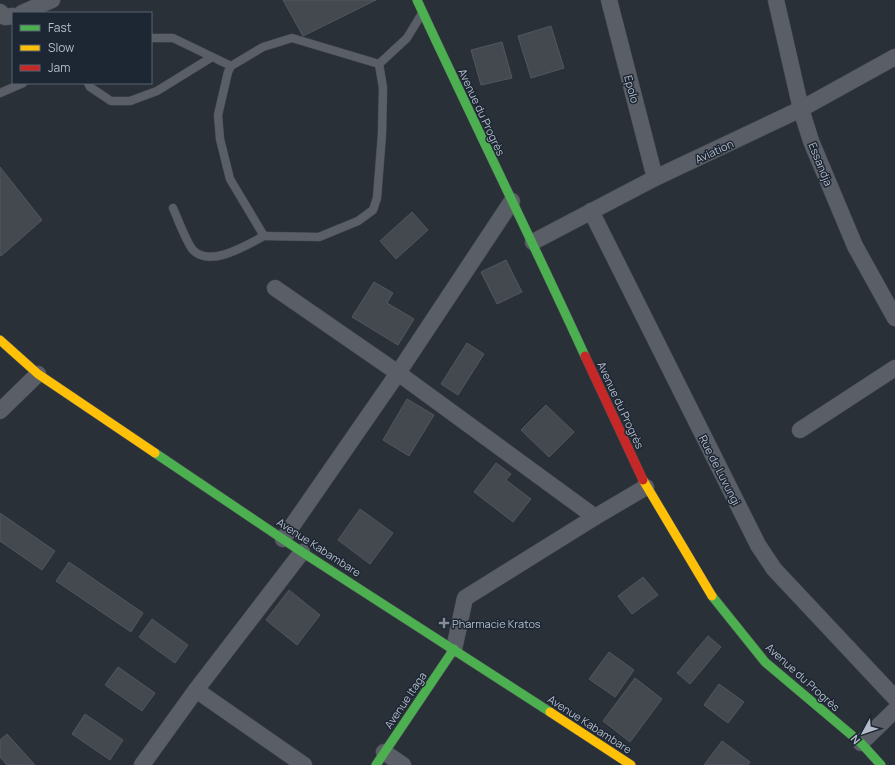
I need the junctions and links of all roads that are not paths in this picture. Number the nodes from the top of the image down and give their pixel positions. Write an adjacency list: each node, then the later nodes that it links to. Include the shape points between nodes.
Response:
1 (52, 0): 6 (street)
2 (417, 0): 7 (street, Avenue du Progrès)
3 (609, 0): 18 (street, Epolo)
4 (776, 0): 17 (street, Essandja)
5 (0, 12): 8 (street, via 5,17)
6 (24, 12)
7 (423, 12): 12 (lane, via 408,38); 19 (street, Avenue du Progrès)
8 (12, 16)
9 (152, 38): 10 (lane, via 173,38)
10 (212, 57): 13 (lane); 15 (lane, via 157,91 130,101 111,101)
11 (895, 57): 17 (street, Aviation)
12 (379, 64): 13 (lane, via 292,38 262,47); 22 (lane, via 383,88 382,134 377,198 372,210 358,221 319,237)
13 (231, 66): 22 (lane, via 218,115 220,139 230,179)
14 (21, 84): 16 (lane)
15 (88, 84)
16 (0, 93)
17 (801, 109): 18 (street, Aviation); 25 (street, Essandja, via 811,141 855,246)
18 (655, 178): 21 (street, Aviation)
19 (512, 201): 23 (street, Avenue du Progrès); 28 (street)
20 (173, 208): 22 (lane, via 193,250 206,257 221,256 243,248)
21 (591, 211): 23 (street, Aviation); 38 (street, Rue de Luvungi, via 758,545 774,569)
22 (264, 236)
23 (533, 242): 32 (street, Avenue du Progrès)
24 (275, 288): 28 (street)
25 (895, 318)
26 (0, 340): 29 (street, Avenue Kabambare)
27 (895, 368): 31 (street)
28 (398, 373): 33 (street); 34 (street)
29 (38, 374): 30 (street); 34 (street, Avenue Kabambare)
30 (0, 411)
31 (800, 430)
32 (646, 487): 33 (street); 40 (street, Avenue du Progrès, via 710,593 765,662)
33 (595, 517): 36 (street, via 465,598)
34 (283, 539): 35 (street, Avenue Kabambare)
35 (302, 552): 36 (street, Avenue Kabambare); 37 (street)
36 (454, 649): 41 (street, Avenue Itaga); 45 (street, Avenue Kabambare)
37 (196, 690): 42 (street); 43 (street)
38 (895, 698)
39 (895, 710): 40 (street)
40 (861, 743): 46 (street, Avenue du Progrès)
41 (380, 758): 44 (street)
42 (142, 765)
43 (304, 765)
44 (403, 765)
45 (631, 765)
46 (881, 765)

